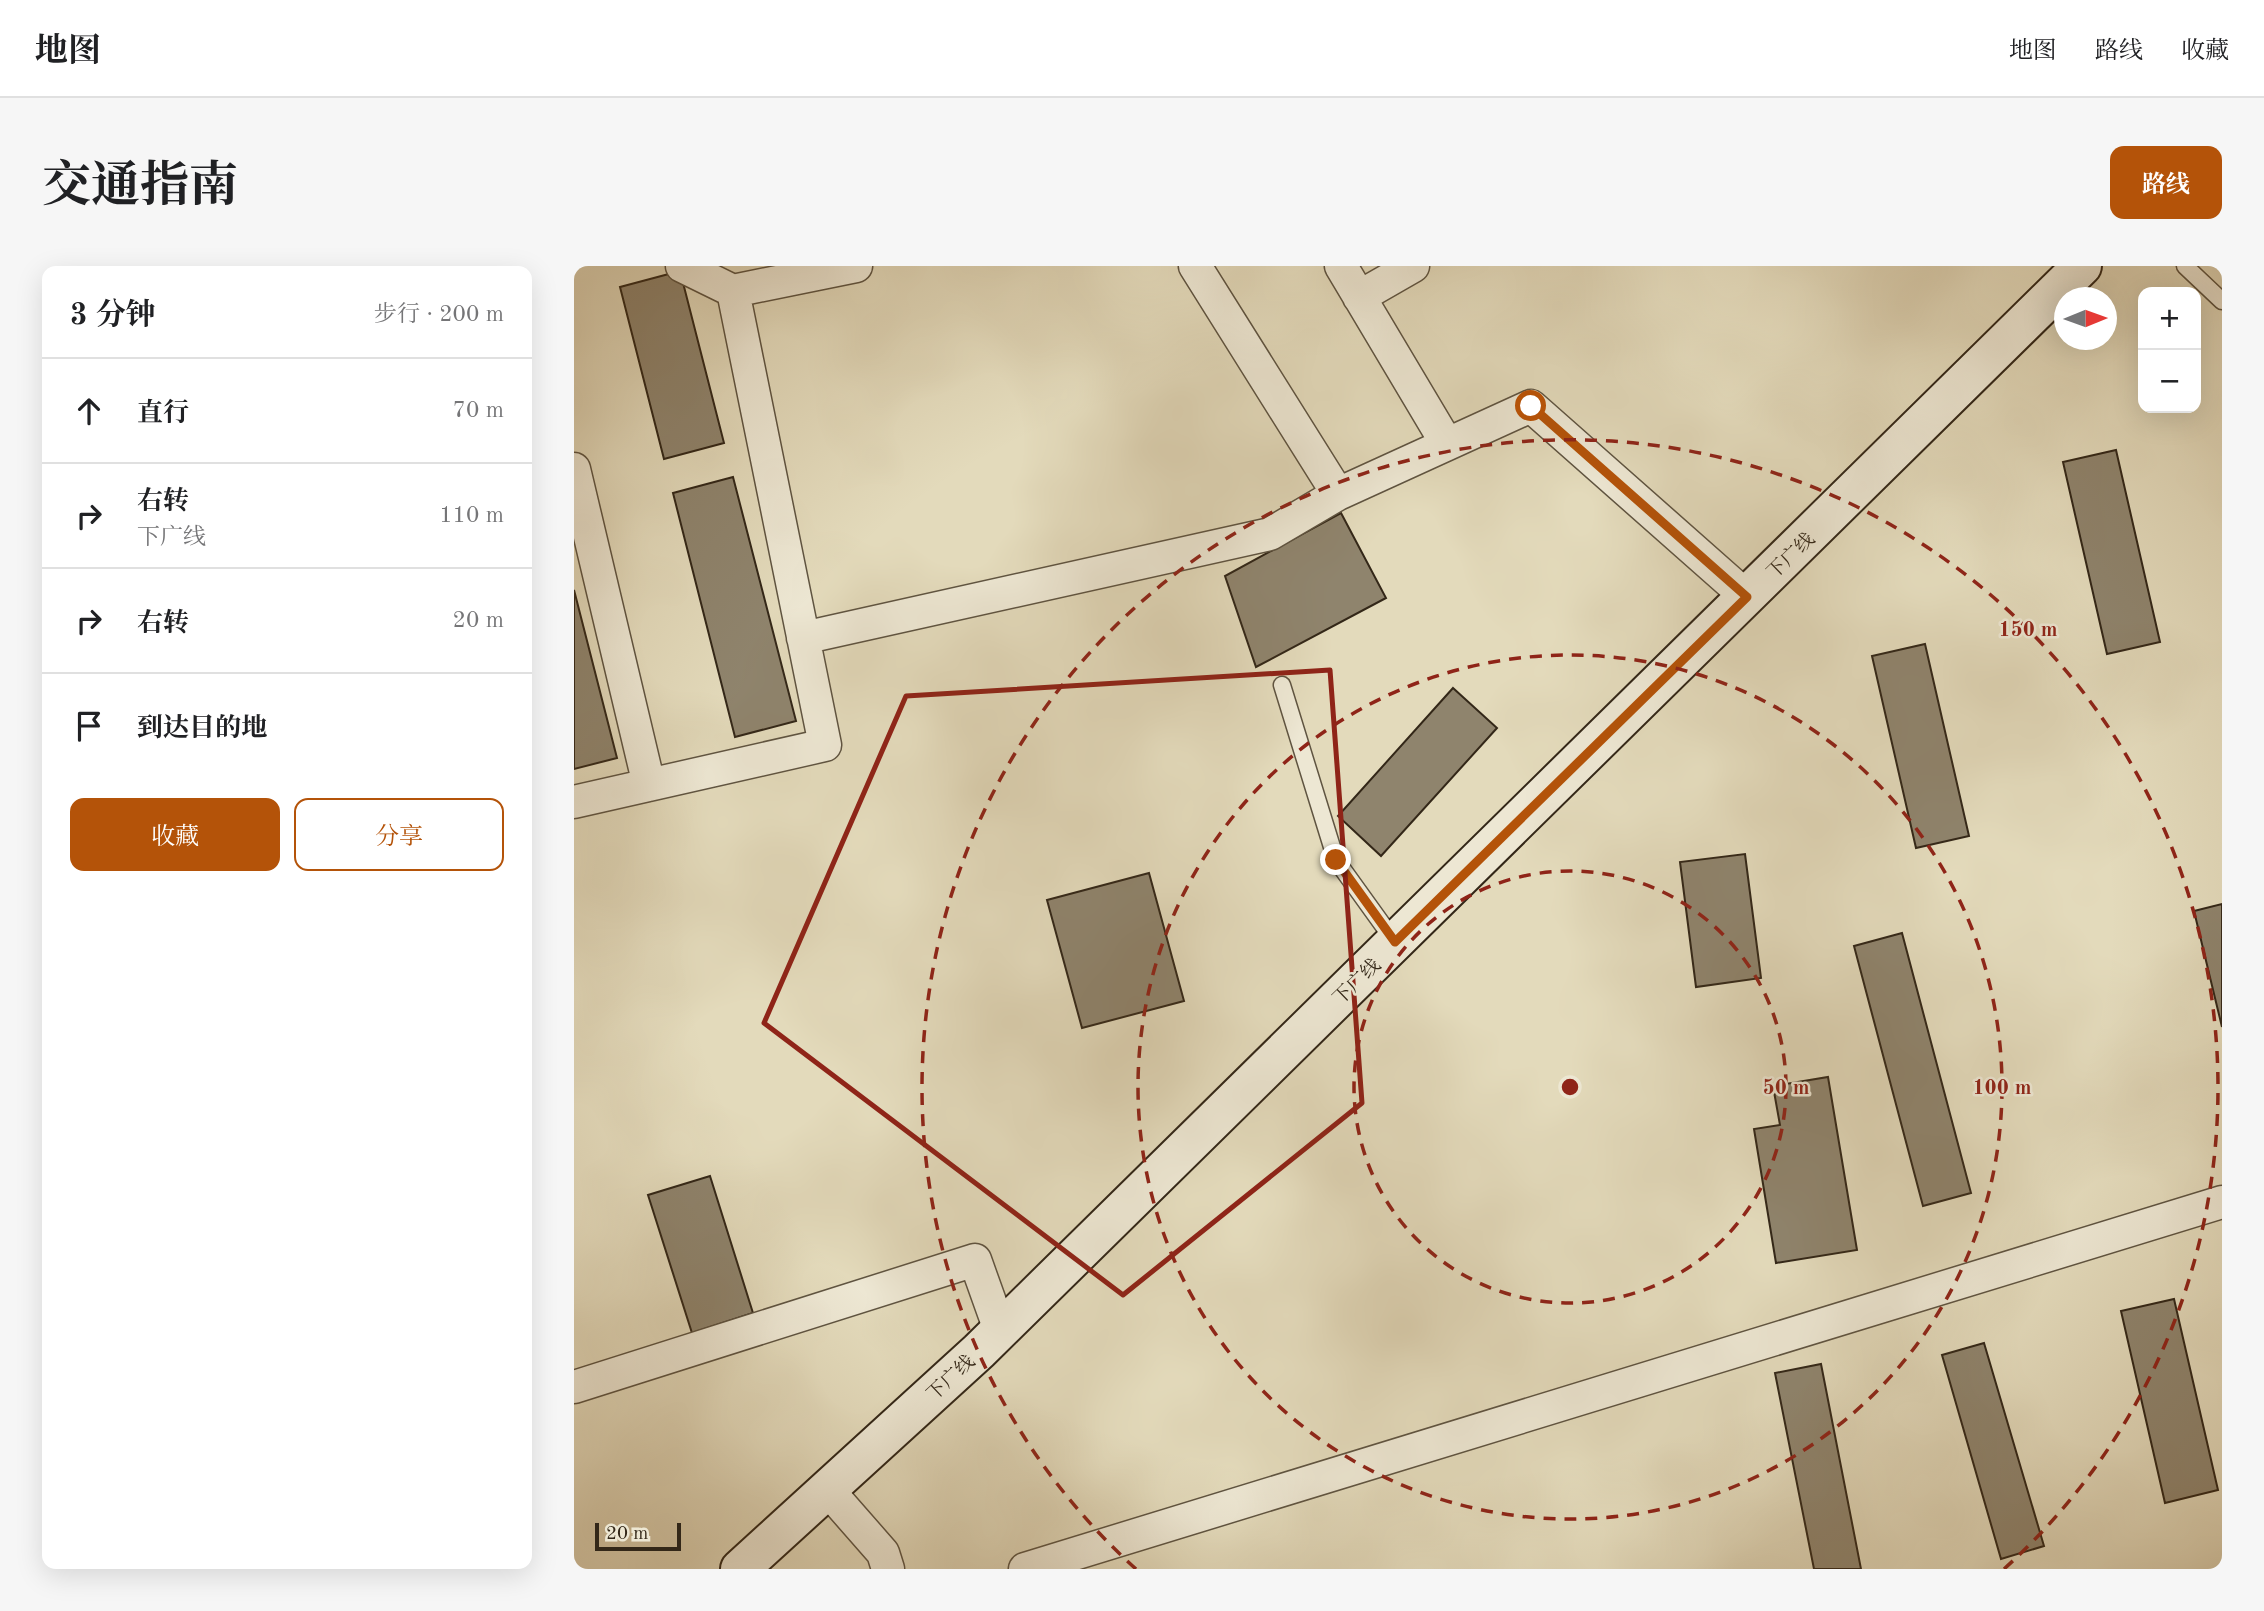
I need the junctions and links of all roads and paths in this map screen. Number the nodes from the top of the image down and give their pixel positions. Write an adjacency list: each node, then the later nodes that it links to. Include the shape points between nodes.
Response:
1 (682, 266): 9 (street)
2 (856, 266): 8 (street)
3 (1195, 266): 14 (street)
4 (1341, 266): 10 (street)
5 (1413, 266): 10 (street)
6 (2082, 266): 15 (main road, 下广线)
7 (2185, 266): 11 (lane)
8 (803, 272): 9 (street)
9 (733, 291): 16 (street)
10 (1359, 297): 12 (street)
11 (2222, 301)
12 (1447, 444): 14 (street); 15 (street, via 1531,406)
13 (574, 469): 18 (street)
14 (1338, 494): 16 (street, via 1270,534)
15 (1747, 597): 20 (main road, 下广线)
16 (803, 638): 18 (street, via 825,746)
17 (1282, 685): 20 (lane, via 1336,860)
18 (649, 785): 19 (street)
19 (574, 803)
20 (1395, 942): 22 (main road, 下广线)
21 (2222, 1202): 27 (street)
22 (1000, 1330): 23 (street, via 975,1260); 24 (main road, 下广线)
23 (574, 1387)
24 (827, 1489): 25 (main road, 下广线); 26 (street, via 883,1553)
25 (740, 1569)
26 (888, 1569)
27 (1025, 1569)

